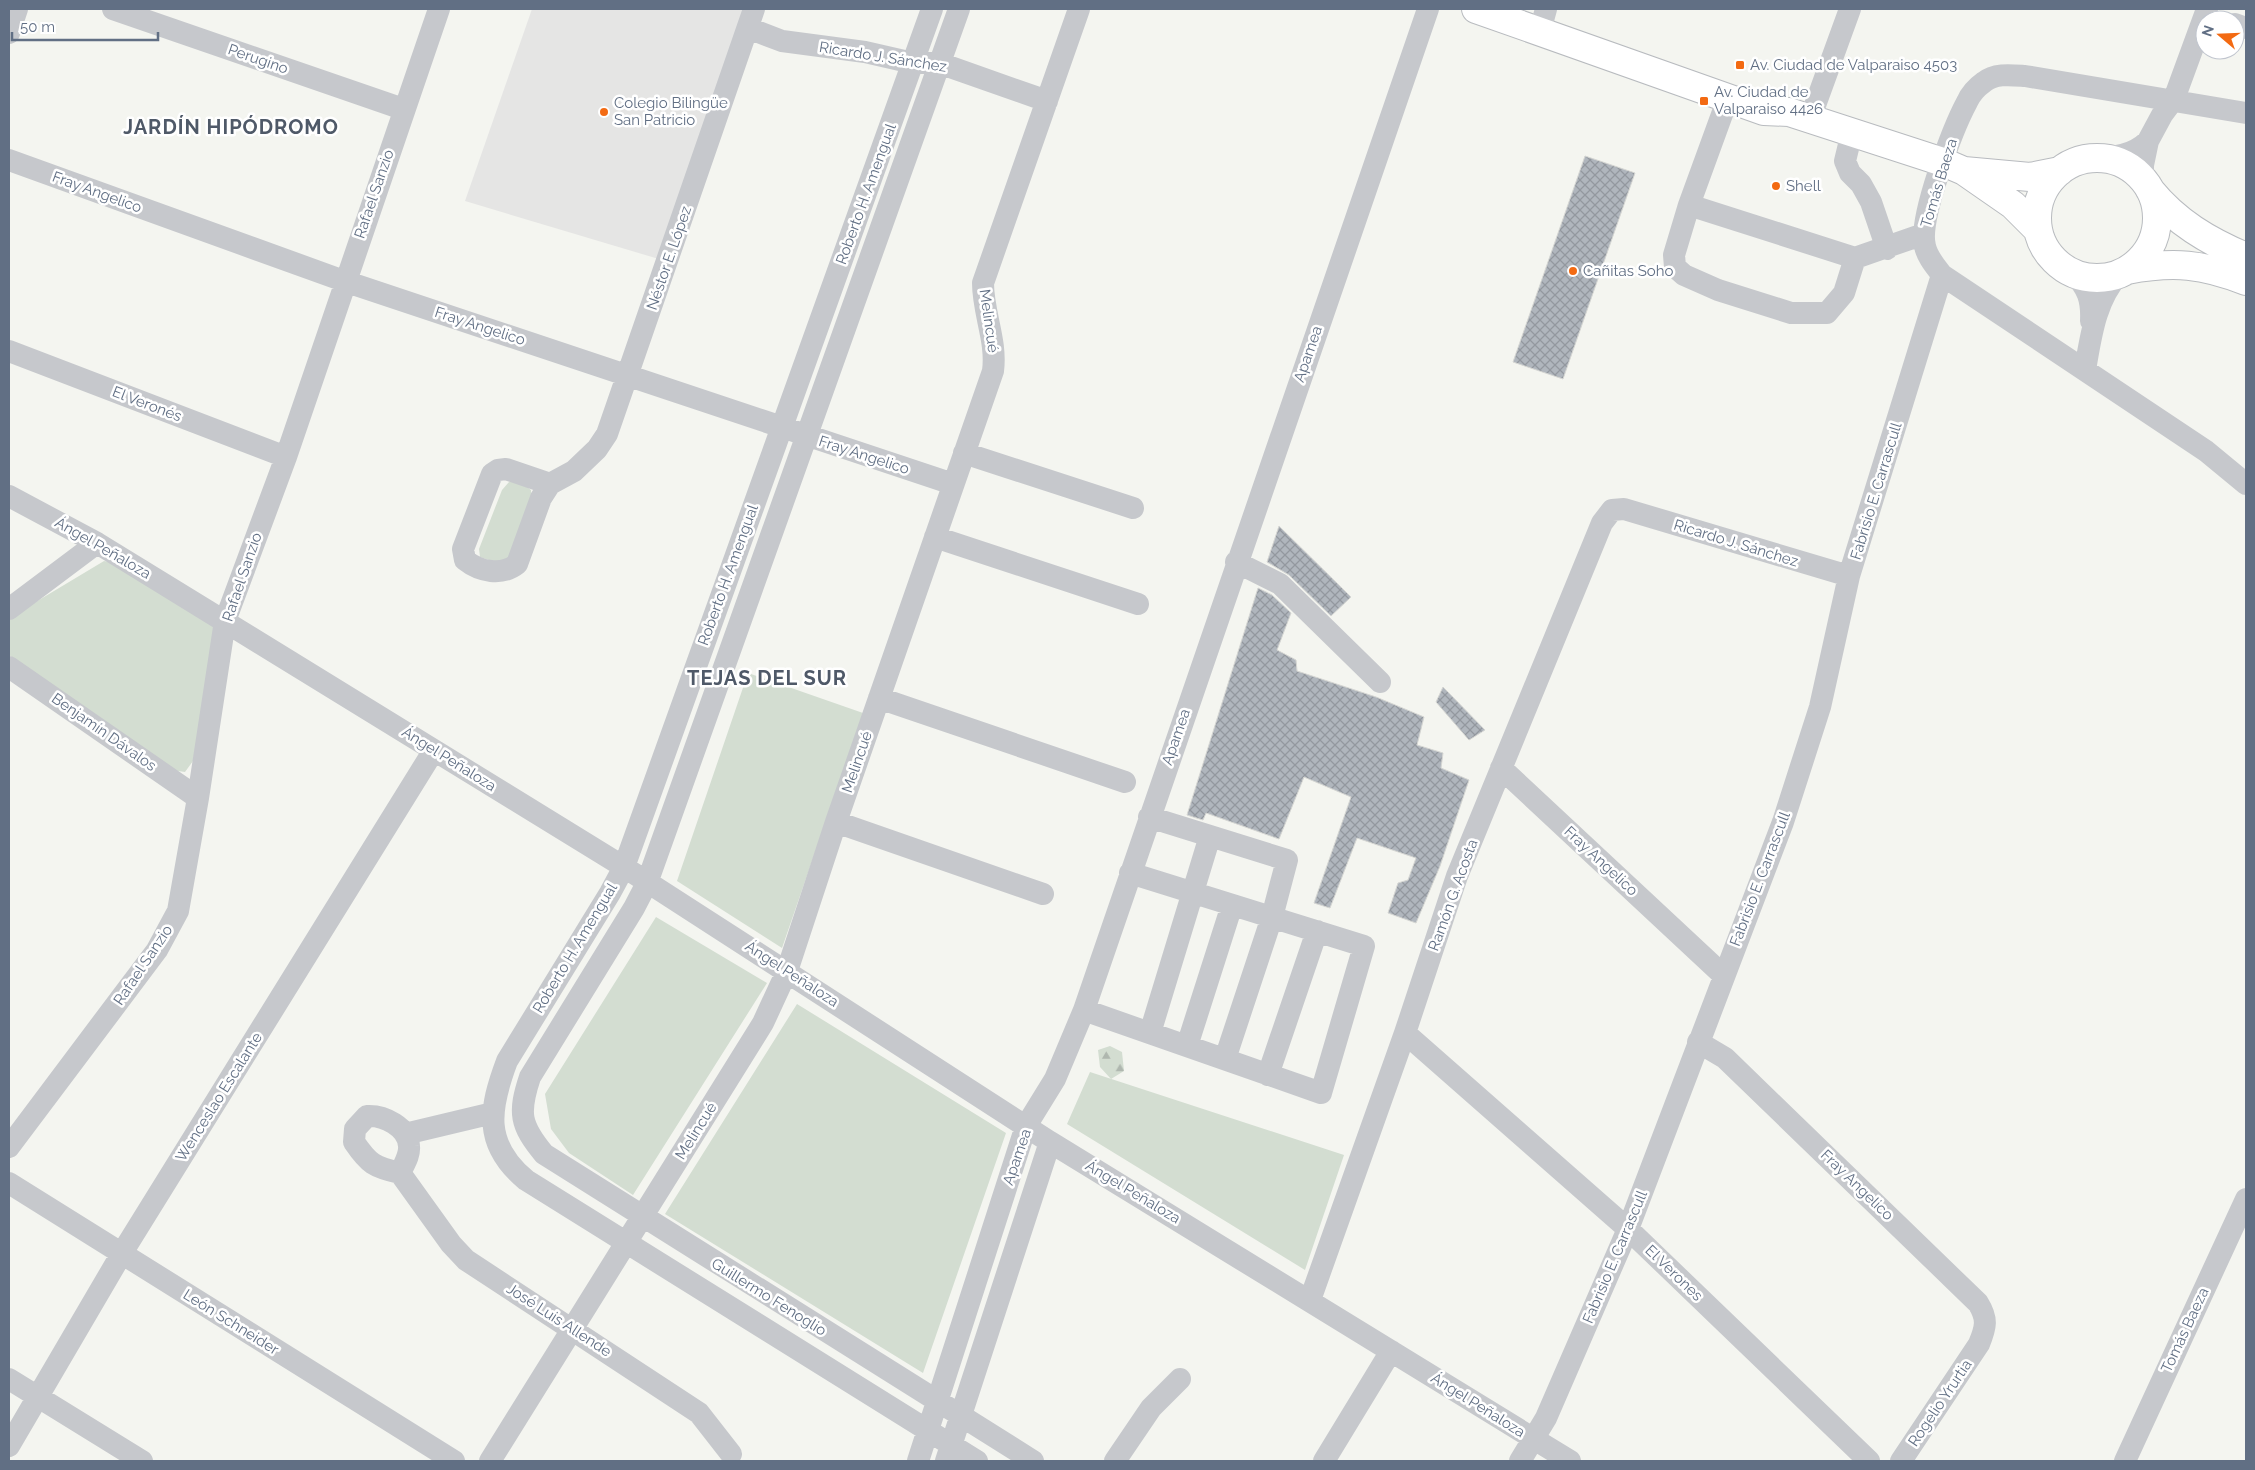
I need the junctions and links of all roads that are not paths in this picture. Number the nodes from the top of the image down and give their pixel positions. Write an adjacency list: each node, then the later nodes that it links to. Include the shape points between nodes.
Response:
1 (17, 9): 12 (street)
2 (113, 9): 19 (street, Perugino)
3 (439, 9): 19 (street, Rafael Sanzio)
4 (932, 9): 14 (street, Roberto H. Amengual)
5 (959, 9): 15 (street, Roberto H. Amengual)
6 (1079, 9): 18 (street, Melincué)
7 (1428, 9): 56 (street, Apamea)
8 (1476, 9): 10 (main road)
9 (1850, 9): 21 (street)
10 (1539, 16): 16 (main road); 21 (main road, via 1769,95)
11 (751, 18): 14 (street, Ricardo J. Sánchez, via 782,41 865,52); 43 (street, Néstor E. López)
12 (9, 33)
13 (2195, 44): 17 (street)
14 (913, 63): 15 (street, Ricardo J. Sánchez); 44 (street, Roberto H. Amengual)
15 (939, 63): 18 (street, Ricardo J. Sánchez); 45 (street, Roberto H. Amengual)
16 (1728, 98): 21 (main road, via 1764,111); 29 (street)
17 (2174, 99): 20 (street, Tomás Baeza); 23 (street); 26 (street, Tomás Baeza, via 2025,76 1997,76 1985,81 1967,101)
18 (1046, 100): 46 (street, Melincué, via 983,283 983,302 995,354 993,370)
19 (403, 108): 38 (street, Rafael Sanzio)
20 (2246, 113)
21 (1800, 115): 22 (main road)
22 (1852, 132): 26 (main road); 32 (street, via 1845,161 1871,202)
23 (2148, 141): 24 (street, via 2124,155); 28 (street, via 2142,165)
24 (2094, 158): 27 (main road, via 2076,162); 28 (main road, via 2121,163)
25 (9, 160): 38 (street, Fray Angelico)
26 (1954, 166): 27 (main road, via 2030,177); 30 (main road, via 2013,205); 31 (street, Tomás Baeza, via 1929,207)
27 (2060, 171): 30 (main road, via 2042,193 2037,211)
28 (2145, 183): 33 (main road, via 2180,221 2212,242); 35 (main road, via 2157,215 2154,238 2142,258)
29 (1688, 205): 34 (street); 34 (street, via 1674,256 1675,267 1684,275 1710,286 1791,313 1828,313 1844,293)
30 (2038, 230): 36 (main road, via 2050,256)
31 (1924, 234): 32 (street); 37 (street, Tomás Baeza, via 1924,246)
32 (1887, 249): 34 (street)
33 (2246, 257)
34 (1855, 258)
35 (2123, 272): 36 (main road, via 2091,278); 39 (main road, via 2160,264 2193,265); 40 (street, via 2102,299)
36 (2073, 273): 40 (street, via 2090,294)
37 (1942, 275): 42 (street, Tomás Baeza); 57 (street, Fabrisio E. Carrascull)
38 (344, 281): 43 (street, Fray Angelico); 47 (street, Rafael Sanzio)
39 (2246, 281)
40 (2091, 333): 42 (street)
41 (9, 351): 47 (street, El Veronés)
42 (2084, 370): 50 (street, Tomás Baeza, via 2206,451)
43 (629, 376): 44 (street, Fray Angelico); 48 (street, Néstor E. López, via 607,434 597,449 574,471)
44 (782, 427): 45 (street, Fray Angelico); 71 (street, Roberto H. Amengual)
45 (807, 436): 49 (street, Fray Angelico); 73 (street, Roberto H. Amengual)
46 (964, 453): 49 (street, Melincué); 52 (street)
47 (286, 457): 60 (street, Rafael Sanzio)
48 (550, 484): 48 (street, via 541,498 517,564 508,571 498,572 473,566 465,560 463,549 492,474 506,470)
49 (953, 484): 54 (street, Melincué)
50 (2246, 484)
51 (9, 496): 55 (street, Ángel Peñaloza)
52 (1133, 508)
53 (1624, 509): 57 (street, Ricardo J. Sánchez); 65 (street, Ramón G. Acosta, via 1612,510 1602,523)
54 (935, 537): 58 (street); 63 (street, Melincué)
55 (97, 543): 59 (street); 60 (street, Ángel Peñaloza)
56 (1236, 562): 62 (street, via 1280,584); 68 (street, Apamea)
57 (1849, 576): 80 (street, Fabrisio E. Carrascull, via 1820,707 1783,822)
58 (1138, 604)
59 (9, 609)
60 (225, 621): 64 (street, Ángel Peñaloza); 67 (street, Rafael Sanzio)
61 (9, 667): 67 (street, Benjamín Dávalos)
62 (1380, 682)
63 (879, 698): 66 (street); 69 (street, Melincué)
64 (434, 750): 71 (street, Ángel Peñaloza); 100 (street, Wenceslao Escalante)
65 (1501, 768): 80 (street, Fray Angelico); 83 (street, Ramón G. Acosta, via 1457,876)
66 (1125, 782)
67 (198, 798): 93 (street, Rafael Sanzio, via 178,910 170,929)
68 (1149, 817): 70 (street); 72 (street, Apamea)
69 (836, 822): 75 (street); 79 (street, Melincué)
70 (1210, 836): 74 (street); 77 (street, via 1287,860)
71 (624, 867): 73 (street, Ángel Peñaloza); 89 (street, Roberto H. Amengual, via 507,1061 498,1085)
72 (1130, 873): 74 (street); 81 (street, Apamea)
73 (647, 883): 79 (street, Ángel Peñaloza); 88 (street, Roberto H. Amengual, via 530,1077 523,1099)
74 (1192, 892): 76 (street); 82 (street)
75 (1043, 894)
76 (1232, 905): 77 (street); 85 (street)
77 (1272, 917): 78 (street); 86 (street)
78 (1317, 931): 87 (street); 87 (street, via 1364,946 1321,1093)
79 (787, 971): 90 (street, Ángel Peñaloza); 97 (street, Melincué, via 763,1023)
80 (1724, 975): 84 (street, Fabrisio E. Carrascull)
81 (1084, 1010): 82 (street); 90 (street, Apamea, via 1055,1079)
82 (1150, 1033): 85 (street)
83 (1405, 1033): 98 (street, El Verones); 101 (street, Ramón G. Acosta)
84 (1698, 1042): 98 (street, Fabrisio E. Carrascull); 103 (street, Fray Angelico, via 1725,1058 1978,1303 1986,1315 1986,1327)
85 (1187, 1046): 86 (street)
86 (1225, 1059): 87 (street)
87 (1268, 1075)
88 (522, 1117): 97 (street, Guillermo Fenoglio, via 528,1134 544,1154)
89 (493, 1119): 91 (street); 99 (street, Guillermo Fenoglio, via 497,1145 510,1166 526,1180)
90 (1026, 1126): 92 (street, Ángel Peñaloza); 108 (street, Apamea)
91 (405, 1134): 94 (street, via 410,1145); 94 (street, via 378,1115 367,1116 355,1129 354,1142 366,1160 378,1168)
92 (1050, 1142): 101 (street, Ángel Peñaloza); 109 (street, Apamea)
93 (9, 1147)
94 (400, 1173): 102 (street, José Luis Allende, via 466,1260)
95 (9, 1183): 100 (street, León Schneider)
96 (2246, 1199): 127 (street, Tomás Baeza)
97 (642, 1218): 99 (street, Melincué); 108 (street, Guillermo Fenoglio)
98 (1628, 1229): 111 (street, Fabrisio E. Carrascull); 125 (street, El Verones)
99 (625, 1243): 102 (street, Melincué); 110 (street, Guillermo Fenoglio)
100 (122, 1254): 107 (street, Wenceslao Escalante); 116 (street, León Schneider)
101 (1310, 1300): 104 (street, Ángel Peñaloza)
102 (573, 1328): 114 (street, José Luis Allende, via 698,1413); 117 (street, Melincué)
103 (1979, 1344): 126 (street, Rogelio Yrurtia)
104 (1392, 1351): 111 (street, Ángel Peñaloza); 122 (street)
105 (9, 1378): 107 (street)
106 (1180, 1379): 121 (street, via 1151,1408)
107 (39, 1397): 112 (street, Wenceslao Escalante); 115 (street)
108 (938, 1402): 109 (street, Guillermo Fenoglio); 110 (street, Apamea)
109 (960, 1416): 113 (street, Apamea); 120 (street, Guillermo Fenoglio)
110 (928, 1431): 113 (street, Guillermo Fenoglio); 118 (street, Apamea)
111 (1534, 1439): 123 (street, Fabrisio E. Carrascull); 124 (street, Ángel Peñaloza)
112 (9, 1446)
113 (948, 1453): 119 (street, Guillermo Fenoglio)
114 (731, 1454)
115 (142, 1461)
116 (454, 1461)
117 (490, 1461)
118 (918, 1461)
119 (976, 1461)
120 (1034, 1461)
121 (1115, 1461)
122 (1324, 1461)
123 (1520, 1461)
124 (1570, 1461)
125 (1869, 1461)
126 (1901, 1461)
127 (2125, 1461)

